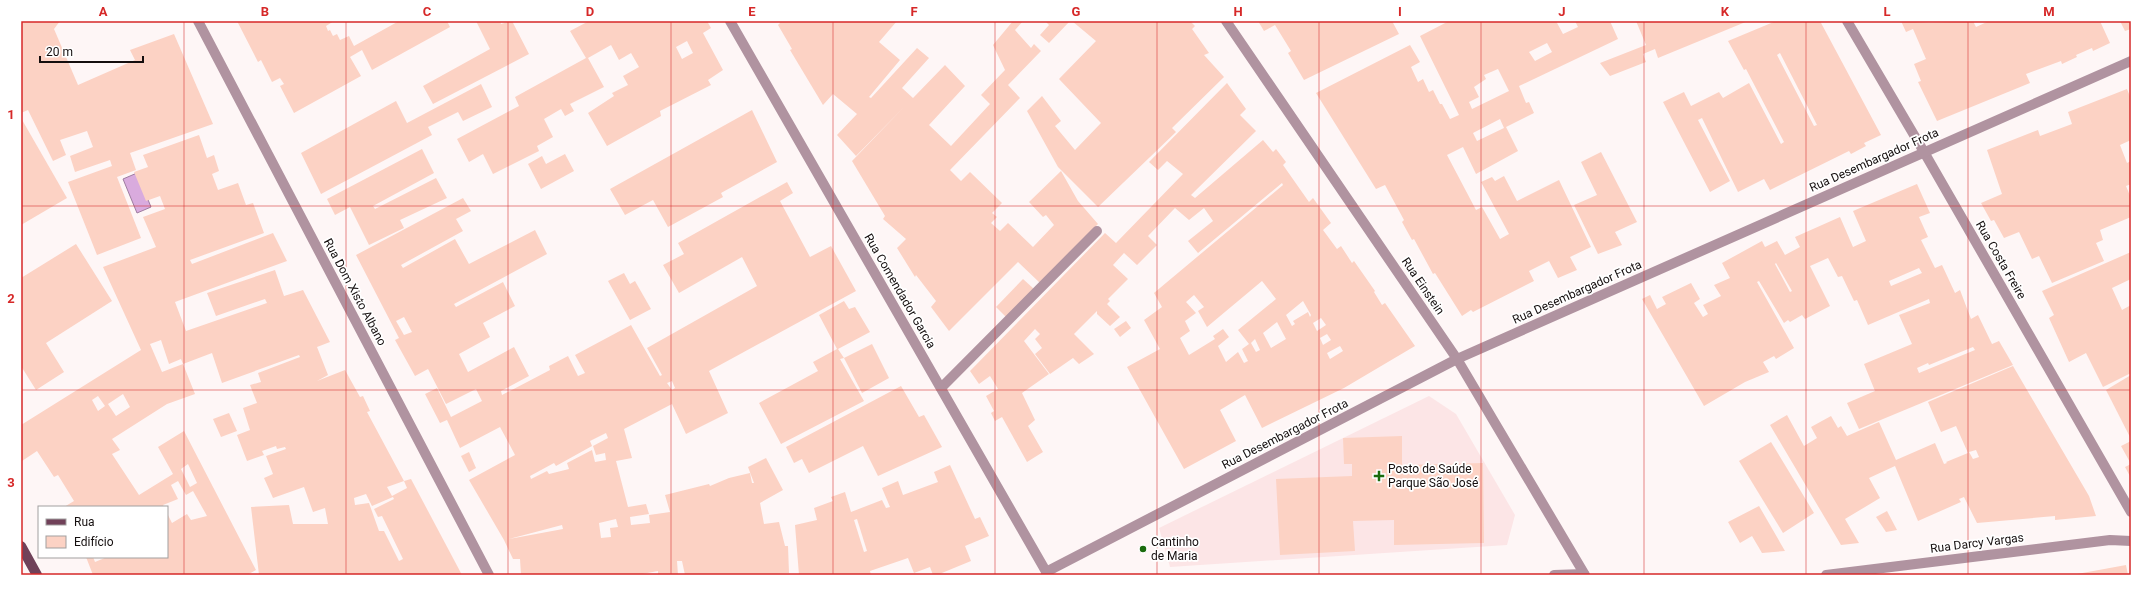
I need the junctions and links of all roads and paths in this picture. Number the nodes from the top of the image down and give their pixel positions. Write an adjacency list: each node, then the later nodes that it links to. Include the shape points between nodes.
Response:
1 (198, 21): 16 (street, Rua Dom Xisto Albano)
2 (730, 21): 9 (street, Rua Comendador Garcia)
3 (1226, 21): 8 (street, Rua Einstein)
4 (1847, 21): 6 (street, Rua Costa Freire)
5 (2131, 61): 6 (street, Rua Desembargador Frota)
6 (1924, 152): 8 (street, Rua Desembargador Frota); 10 (street, Rua Costa Freire)
7 (1097, 231): 9 (street)
8 (1457, 360): 13 (street, Rua Desembargador Frota); 14 (street, Rua Einstein)
9 (941, 388): 13 (street, Rua Comendador Garcia)
10 (2131, 512)
11 (2131, 541): 18 (street, Rua Darcy Vargas, via 2110,540)
12 (21, 546): 15 (main road)
13 (1047, 573)
14 (1585, 574): 17 (street)
15 (37, 575)
16 (489, 575)
17 (1554, 575)
18 (1826, 575)

